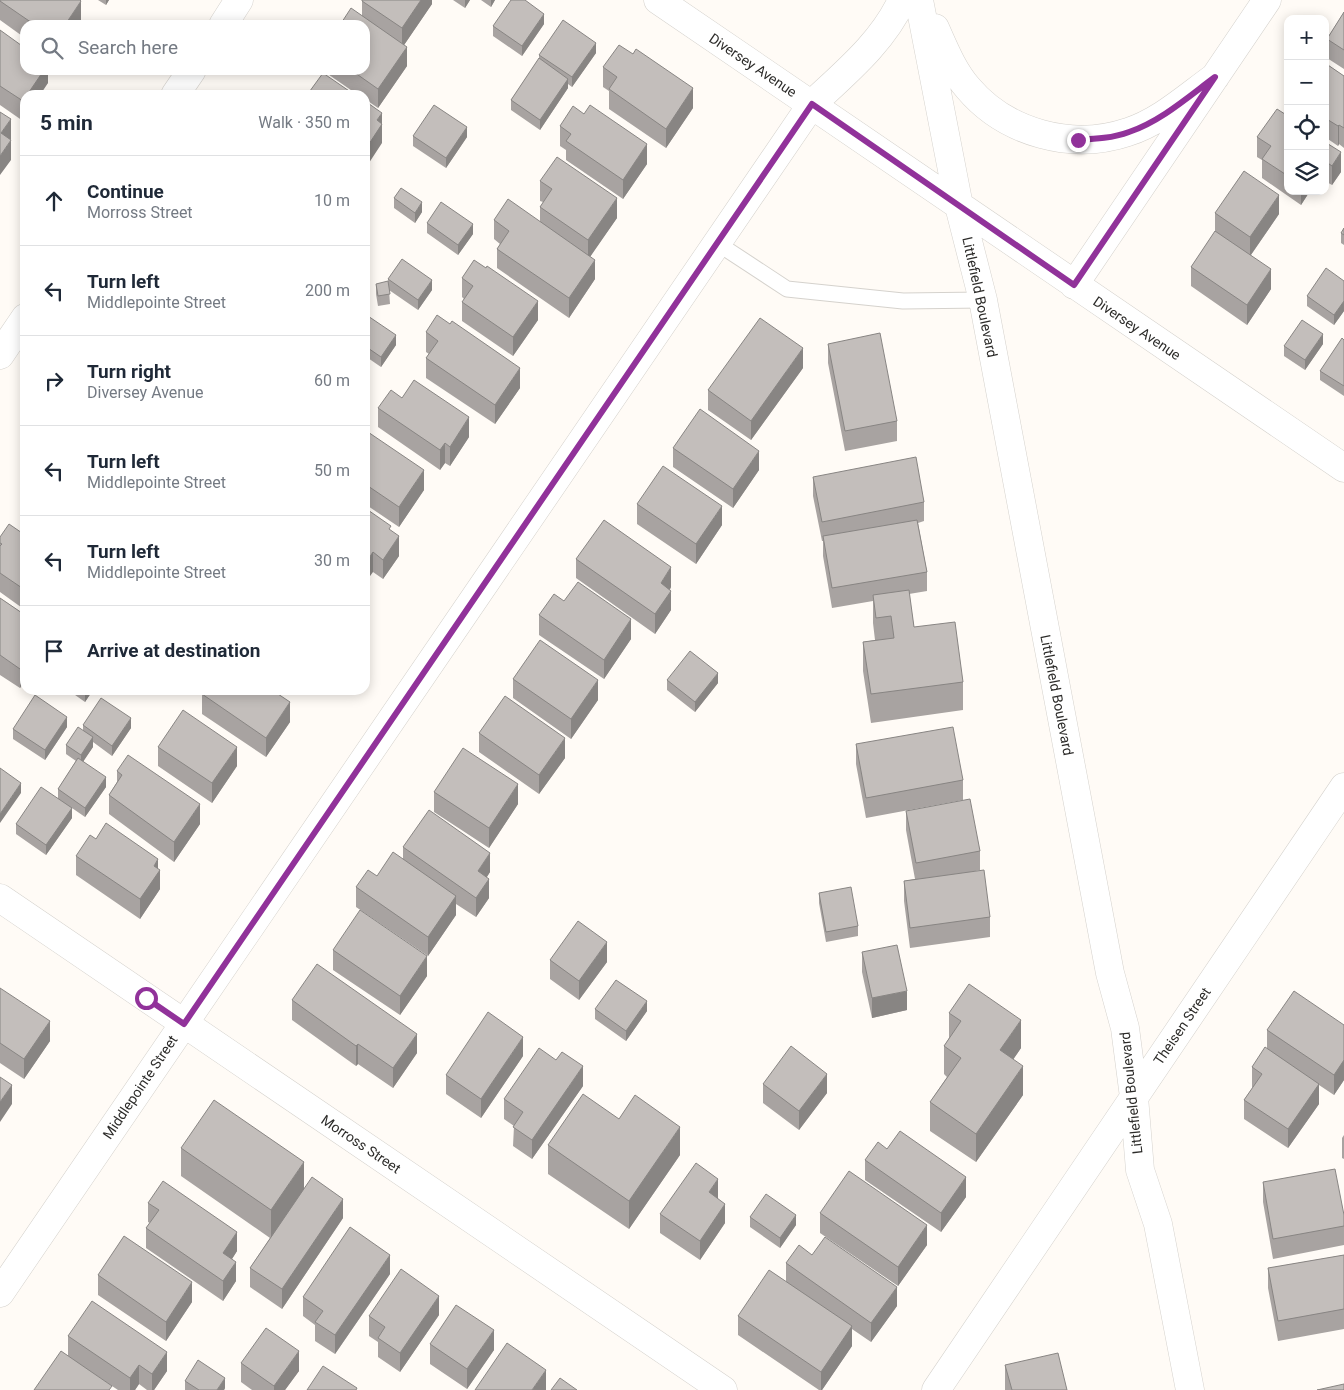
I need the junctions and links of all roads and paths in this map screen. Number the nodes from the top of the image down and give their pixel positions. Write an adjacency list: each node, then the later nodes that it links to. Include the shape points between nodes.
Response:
1 (240, 0): 6 (street)
2 (658, 0): 10 (street, Diversey Avenue)
3 (902, 0): 10 (street, Middlepointe Street, via 893,19 858,62)
4 (920, 0): 8 (street, via 949,60 968,88 999,116 1037,134 1078,140 1129,132 1159,118); 11 (street, Littlefield Boulevard)
5 (1267, 0): 8 (street)
6 (226, 20)
7 (189, 75): 9 (street)
8 (1215, 77): 13 (street)
9 (178, 90)
10 (812, 104): 11 (street, Diversey Avenue); 12 (street, Middlepointe Street)
11 (959, 206): 13 (street, Diversey Avenue); 14 (street, Littlefield Boulevard)
12 (717, 243): 14 (lane, via 787,289 903,301); 20 (street, Middlepointe Street)
13 (1074, 285): 17 (street, Diversey Avenue)
14 (982, 300): 21 (street, Littlefield Boulevard, via 1110,973 1125,1028)
15 (20, 325): 16 (street)
16 (0, 355)
17 (1344, 468)
18 (1344, 787): 21 (street, Theisen Street)
19 (0, 898): 20 (street, Morross Street)
20 (184, 1024): 22 (street, Middlepointe Street); 23 (street, Morross Street)
21 (1134, 1097): 24 (street, Theisen Street); 25 (street, Littlefield Boulevard, via 1140,1170 1158,1224)
22 (0, 1293)
23 (723, 1390)
24 (936, 1390)
25 (1190, 1390)

